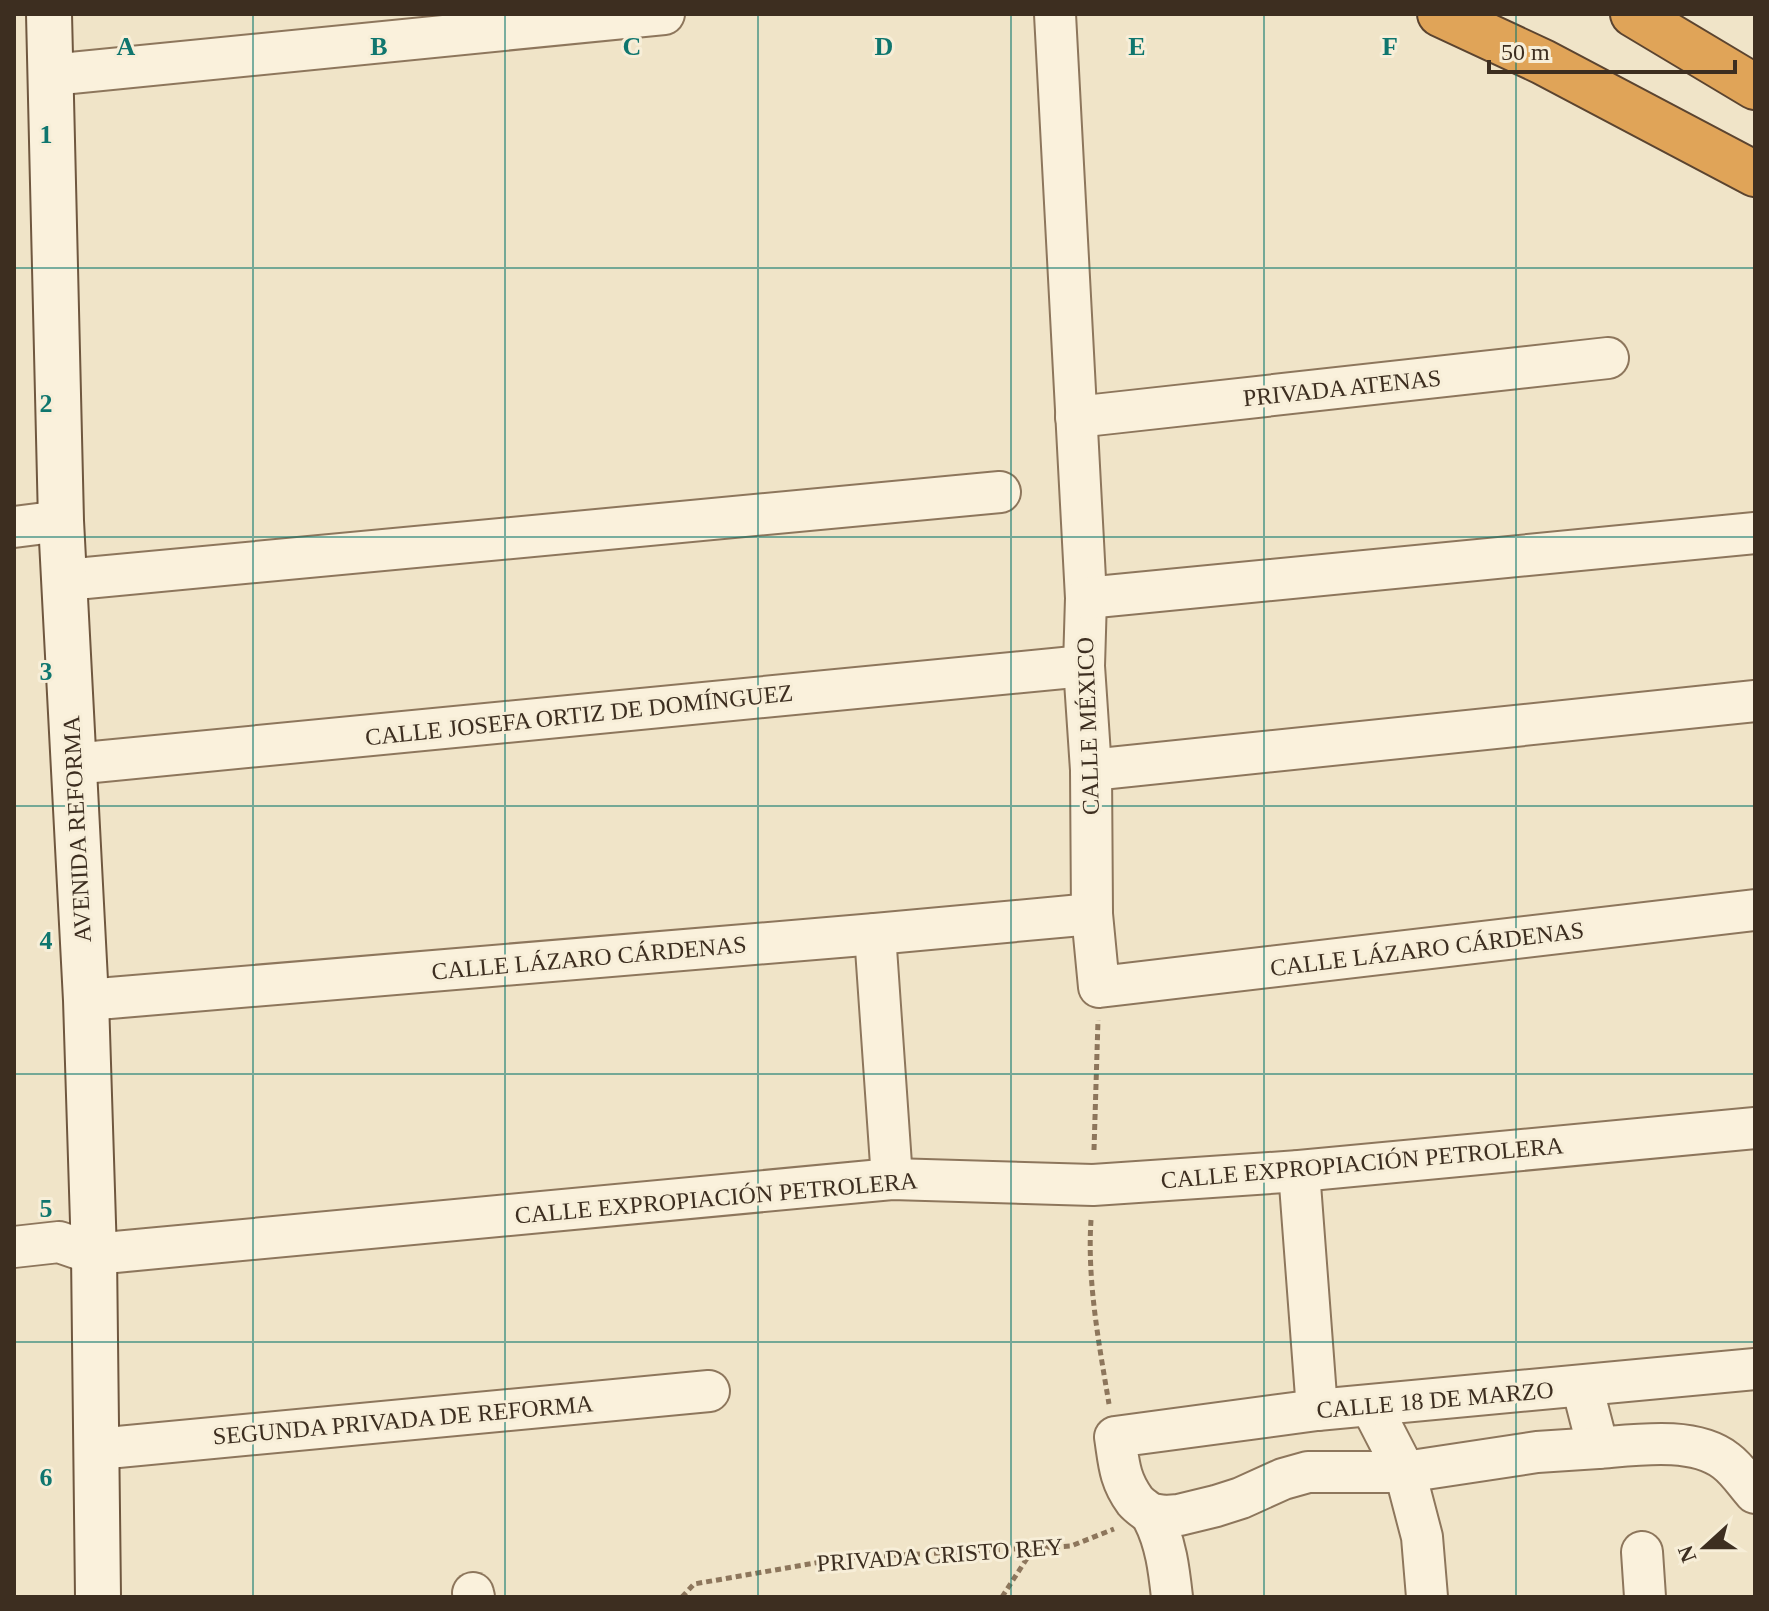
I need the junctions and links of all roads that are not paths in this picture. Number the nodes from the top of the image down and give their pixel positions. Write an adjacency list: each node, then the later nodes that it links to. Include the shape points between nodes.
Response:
1 (49, 14): 6 (street, AVENIDA REFORMA)
2 (664, 14): 6 (street)
3 (1055, 14): 10 (street, CALLE MÉXICO)
4 (1440, 14): 8 (highway)
5 (1633, 14): 7 (highway)
6 (51, 75): 12 (street, AVENIDA REFORMA)
7 (1755, 87)
8 (1755, 174)
9 (1608, 358): 10 (street, PRIVADA ATENAS)
10 (1076, 417): 16 (street, CALLE MÉXICO)
11 (1000, 492): 15 (street)
12 (61, 521): 13 (street); 15 (street, AVENIDA REFORMA)
13 (14, 527)
14 (1755, 533): 16 (street)
15 (65, 580): 19 (street, AVENIDA REFORMA)
16 (1086, 598): 17 (street, CALLE MÉXICO)
17 (1084, 666): 19 (street, CALLE JOSEFA ORTIZ DE DOMÍNGUEZ); 20 (street, CALLE MÉXICO)
18 (1755, 701): 20 (street)
19 (73, 764): 25 (street, AVENIDA REFORMA)
20 (1091, 770): 22 (street, CALLE MÉXICO)
21 (1755, 910): 24 (street, CALLE LÁZARO CÁRDENAS)
22 (1092, 914): 23 (street, CALLE LÁZARO CÁRDENAS); 24 (street, CALLE MÉXICO)
23 (875, 934): 25 (street, CALLE LÁZARO CÁRDENAS); 28 (street)
24 (1099, 987)
25 (86, 1000): 30 (street, AVENIDA REFORMA)
26 (1755, 1128): 27 (street, CALLE EXPROPIACIÓN PETROLERA)
27 (1299, 1171): 28 (street, CALLE EXPROPIACIÓN PETROLERA, via 1093,1185); 35 (street)
28 (892, 1179): 30 (street, CALLE EXPROPIACIÓN PETROLERA)
29 (14, 1247): 30 (street, CALLE EXPROPIACIÓN PETROLERA, via 59,1242)
30 (94, 1254): 37 (street, AVENIDA REFORMA)
31 (1755, 1369): 32 (street, CALLE 18 DE MARZO)
32 (1582, 1386): 34 (street, CALLE 18 DE MARZO); 36 (street)
33 (709, 1391): 37 (street, SEGUNDA PRIVADA DE REFORMA)
34 (1371, 1406): 35 (street, CALLE 18 DE MARZO); 38 (street)
35 (1317, 1410): 40 (street, CALLE 18 DE MARZO, via 1115,1437 1121,1479 1139,1506)
36 (1613, 1447): 38 (street, via 1537,1452); 39 (street, via 1702,1448 1726,1461)
37 (97, 1449): 42 (street, AVENIDA REFORMA)
38 (1405, 1472): 40 (street, via 1308,1472 1216,1506 1179,1515); 44 (street, via 1422,1537)
39 (1755, 1493)
40 (1152, 1514): 43 (street, via 1166,1553)
41 (1642, 1552): 45 (street)
42 (98, 1597)
43 (1172, 1597)
44 (1427, 1597)
45 (1645, 1597)

